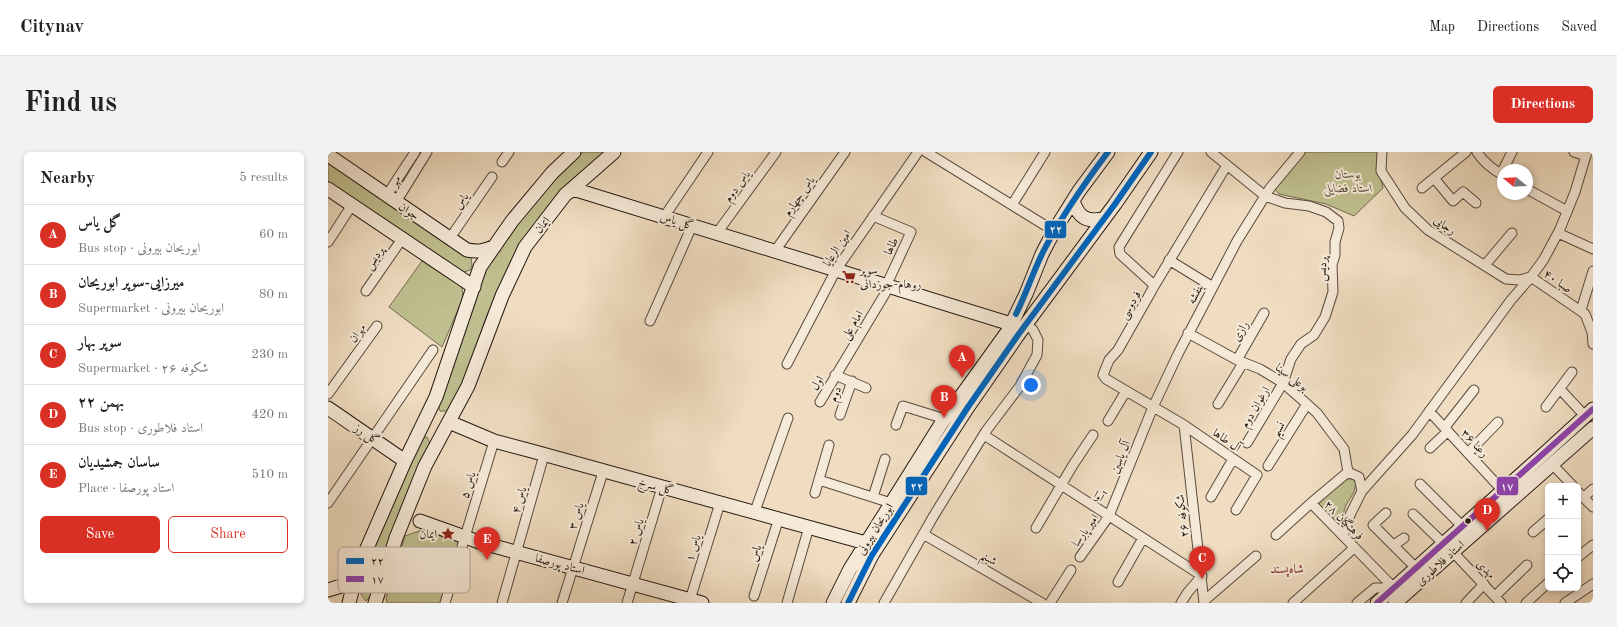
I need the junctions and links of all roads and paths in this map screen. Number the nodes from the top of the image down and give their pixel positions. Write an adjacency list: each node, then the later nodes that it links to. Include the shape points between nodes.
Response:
1 (415, 152): 36 (street, مهر)
2 (427, 152): 36 (street, مهر)
3 (509, 152): 25 (street)
4 (574, 152): 53 (main road, via 547,179)
5 (614, 152): 33 (main road, ایمان)
6 (708, 152): 43 (street)
7 (776, 152): 47 (street, یاس دوم)
8 (918, 152): 42 (street, امین الرعایا)
9 (926, 152): 39 (street)
10 (1045, 152): 39 (street)
11 (1108, 152): 37 (main road, ابوریحان بیرونی)
12 (1151, 152): 44 (main road, ابوریحان بیرونی)
13 (1178, 152): 66 (street, فردوسی, via 1119,248 1122,256 1153,282)
14 (1211, 152): 27 (street, پردیس)
15 (1300, 152): 35 (street, بنفشه)
16 (1382, 152): 58 (street, رجایی, via 1381,171 1405,208 1428,230)
17 (1466, 152): 24 (street)
18 (1477, 152): 28 (street, via 1489,167)
19 (1512, 152): 26 (street)
20 (1574, 152): 22 (street)
21 (842, 153): 56 (street, یاس چهارم)
22 (1587, 154): 41 (street)
23 (328, 155): 36 (main road, جوان)
24 (1454, 156): 30 (street)
25 (502, 162)
26 (1507, 164)
27 (1227, 165): 35 (street, پردیس); 57 (street)
28 (1497, 170)
29 (492, 177): 50 (street, یاس)
30 (1434, 178): 31 (street); 38 (street, via 1453,201 1463,192)
31 (1422, 188)
32 (328, 189): 40 (main road)
33 (573, 189): 43 (main road, گل یاس); 98 (main road, ایمان, via 565,195 525,247 502,296 468,386)
34 (1533, 192): 41 (street)
35 (1265, 196): 64 (street, بنفشه); 82 (street, پردیس, via 1326,212 1338,221 1339,228 1332,265 1333,292 1330,305 1314,335 1301,344 1291,359)
36 (391, 198): 50 (main road, جوان)
37 (1073, 201): 44 (main road, via 1076,210 1084,218 1094,221); 46 (main road, ابوریحان بیرونی)
38 (1476, 203)
39 (1012, 205): 46 (street)
40 (352, 206): 51 (main road); 52 (street)
41 (1567, 211): 49 (street)
42 (873, 216): 59 (street, امین الرعایا); 63 (street, طاها, via 912,232)
43 (664, 217): 45 (main road, گل یاس)
44 (1104, 219): 72 (main road, ابوریحان بیرونی)
45 (692, 226): 47 (main road, گل یاس); 70 (street)
46 (1054, 231): 71 (main road, ابوریحان بیرونی)
47 (717, 233): 56 (main road, گل یاس)
48 (1512, 233): 58 (street)
49 (1558, 233): 54 (street); 62 (street)
50 (450, 238): 55 (main road, جوان)
51 (402, 239): 61 (main road); 67 (street, پردیس)
52 (328, 242)
53 (495, 246): 55 (main road, via 477,252); 65 (main road, via 480,267)
54 (1593, 249)
55 (467, 250): 61 (main road, via 474,257 474,270 469,274)
56 (775, 251): 59 (main road, گل یاس)
57 (1169, 260): 64 (street); 66 (street)
58 (1485, 265): 62 (street, رجایی, via 1506,279 1520,280)
59 (836, 270): 63 (main road, گل یاس); 78 (street, امین الرعایا)
60 (1593, 271): 68 (street)
61 (453, 274): 65 (main road)
62 (1531, 276): 68 (street, صبا ۴۰); 95 (street)
63 (887, 286): 71 (main road, گل یاس); 80 (street, امام علی)
64 (1213, 286): 74 (street, بنفشه)
65 (474, 287): 88 (main road)
66 (1153, 288): 86 (street, فردوسی, via 1118,350 1109,360 1103,375)
67 (366, 291)
68 (1581, 310): 75 (street, via 1592,332)
69 (1264, 313): 77 (street, رازی)
70 (650, 321)
71 (1011, 324): 100 (main road, ابوریحان بیرونی)
72 (1026, 324): 107 (street, via 1038,340 1038,355 1020,386); 204 (main road, ابوریحان بیرونی, via 968,407 872,555)
73 (377, 326): 87 (street, مهران)
74 (1188, 333): 77 (street, بوعلی سینا); 92 (street, بنفشه)
75 (1593, 344)
76 (433, 350): 110 (street)
77 (1240, 362): 82 (street, بوعلی سینا, via 1260,369); 90 (street, رازی)
78 (787, 364)
79 (1572, 372): 84 (street)
80 (835, 375): 81 (street); 89 (street, اول)
81 (852, 381): 83 (street); 97 (street, دوم)
82 (1283, 383): 91 (street, بوعلی سینا); 112 (street, ارغوان دوم)
83 (866, 388)
84 (1560, 389): 93 (street); 96 (street)
85 (1474, 390): 106 (street)
86 (1126, 391): 92 (street, فردوسی); 101 (street)
87 (328, 394)
88 (434, 402): 98 (main road, via 432,406 436,415); 109 (main road)
89 (820, 402)
90 (1218, 404)
91 (1307, 404): 122 (street, نسیم); 124 (street, بوعلی سینا, via 1317,413 1344,449)
92 (1153, 407): 104 (street, فردوسی); 149 (street, آل یاسین)
93 (1546, 407)
94 (328, 408): 110 (main road, گل رز)
95 (1429, 411): 106 (street, رعنا ۳۶); 132 (street, via 1412,435)
96 (1589, 412): 125 (main road, استاد فلاطوری)
97 (840, 415)
98 (451, 418): 111 (main road, گل سرخ); 115 (main road, ایمان)
99 (788, 418): 146 (street)
100 (945, 419): 103 (street, via 903,406); 141 (main road, ابوریحان بیرونی)
101 (1108, 421)
102 (1498, 422): 116 (street)
103 (896, 425)
104 (1184, 425): 119 (street, آل طاها); 180 (street, شکوفه ۲۶)
105 (1593, 428): 121 (main road, استاد فلاطوری)
106 (1446, 429): 114 (street); 116 (street, رعنا ۳۶)
107 (984, 435): 129 (street, آوا); 158 (street)
108 (1093, 435): 129 (street)
109 (416, 437): 115 (main road, via 423,433 431,434 436,441); 120 (main road)
110 (372, 438): 120 (main road, گل رز); 139 (street)
111 (494, 441): 117 (main road, گل سرخ); 161 (street, یاس ۵)
112 (1247, 444)
113 (829, 445): 126 (street)
114 (1430, 448)
115 (434, 449): 143 (main road, ایمان)
116 (1468, 453): 133 (street, رعنا ۳۶)
117 (544, 455): 123 (main road, گل سرخ); 172 (street, یاس ۴)
118 (885, 459): 137 (street)
119 (1233, 459): 138 (street); 145 (street, آل طاها, via 1257,475)
120 (405, 461): 167 (main road)
121 (1552, 464): 125 (main road, استاد فلاطوری); 127 (street)
122 (1268, 466)
123 (603, 472): 130 (main road, گل سرخ); 177 (street, یاس ۳)
124 (1348, 472): 132 (street, via 1360,477); 142 (street, فرهنگیان ۲۸)
125 (1528, 477): 133 (main road, استاد فلاطوری); 171 (main road, استاد فلاطوری)
126 (819, 480): 135 (street); 137 (street)
127 (1570, 483)
128 (1420, 484): 154 (street)
129 (1062, 486): 149 (street, آوا); 155 (street)
130 (662, 487): 140 (main road, گل سرخ); 182 (street, یاس ۲)
131 (1593, 489): 134 (street)
132 (1362, 491): 160 (street)
133 (1503, 491): 154 (main road, استاد فلاطوری)
134 (1581, 492)
135 (815, 493)
136 (1581, 495): 144 (street)
137 (873, 497): 141 (street)
138 (1211, 497)
139 (328, 503)
140 (720, 503): 146 (main road, گل سرخ); 194 (street, یاس ۱)
141 (891, 503): 164 (main road, ابوریحان بیرونی)
142 (1311, 503): 159 (street); 160 (street, فرهنگیان ۲۸)
143 (409, 505): 151 (main road); 156 (main road, ایمان)
144 (1593, 507)
145 (1236, 510)
146 (755, 511): 150 (main road, گل سرخ)
147 (1386, 513): 166 (street, via 1373,525)
148 (1413, 514): 171 (street, مهدی)
149 (1110, 516): 162 (street, آوا); 175 (street, امیر پارسا)
150 (779, 518): 153 (main road, گل سرخ); 192 (street, یاس)
151 (420, 521): 156 (main road); 161 (main road, استاد پورصفا)
152 (1545, 522): 157 (street)
153 (810, 527): 164 (main road, گل سرخ); 202 (street)
154 (1463, 527): 171 (main road, استاد فلاطوری)
155 (1036, 528)
156 (398, 531): 168 (main road, ایمان)
157 (1533, 532)
158 (923, 534): 205 (street); 206 (street, شبنم)
159 (1276, 535)
160 (1343, 536): 170 (street, فرهنگیان ۲۸)
161 (465, 537): 169 (street, یاس ۵); 172 (main road, استاد پورصفا)
162 (1143, 538): 180 (street, آوا); 181 (street)
163 (1404, 538): 166 (street)
164 (866, 543): 203 (main road, ابوریحان بیرونی)
165 (1593, 544): 173 (street)
166 (1394, 545): 178 (street)
167 (368, 547)
168 (393, 547)
169 (462, 547)
170 (1354, 548): 187 (street, فرهنگیان ۲۸); 209 (street)
171 (1448, 548): 178 (main road, استاد فلاطوری); 183 (street, مهدی); 212 (main road, استاد فلاطوری)
172 (516, 552): 177 (main road, استاد پورصفا); 199 (street, یاس ۴)
173 (1580, 555)
174 (1256, 556): 195 (street)
175 (1080, 557)
176 (1527, 566): 193 (street)
177 (573, 568): 182 (main road, استاد پورصفا); 200 (street, یاس ۳)
178 (1416, 568): 187 (main road, استاد فلاطوری)
179 (1071, 570): 207 (street)
180 (1202, 576): 195 (street, شکوفه ۲۶); 208 (street)
181 (1118, 582)
182 (633, 584): 194 (main road, استاد پورصفا); 201 (street, یاس ۲)
183 (1484, 584): 193 (street, مهدی); 213 (street)
184 (1593, 584): 215 (street)
185 (338, 587): 188 (main road)
186 (1545, 587): 214 (street)
187 (1394, 588): 210 (street, via 1375,588); 211 (main road, استاد فلاطوری)
188 (328, 590)
189 (351, 593): 196 (main road)
190 (354, 593): 197 (main road)
191 (448, 593): 198 (street, یاس ۵)
192 (754, 596)
193 (1498, 600)
194 (693, 602)
195 (1204, 602)
196 (348, 603)
197 (362, 603)
198 (445, 603)
199 (502, 603)
200 (562, 603)
201 (627, 603)
202 (787, 603)
203 (833, 603)
204 (848, 603)
205 (884, 603)
206 (1042, 603)
207 (1050, 603)
208 (1181, 603)
209 (1294, 603)
210 (1357, 603)
211 (1376, 603)
212 (1395, 603)
213 (1466, 603)
214 (1526, 603)
215 (1565, 603)

